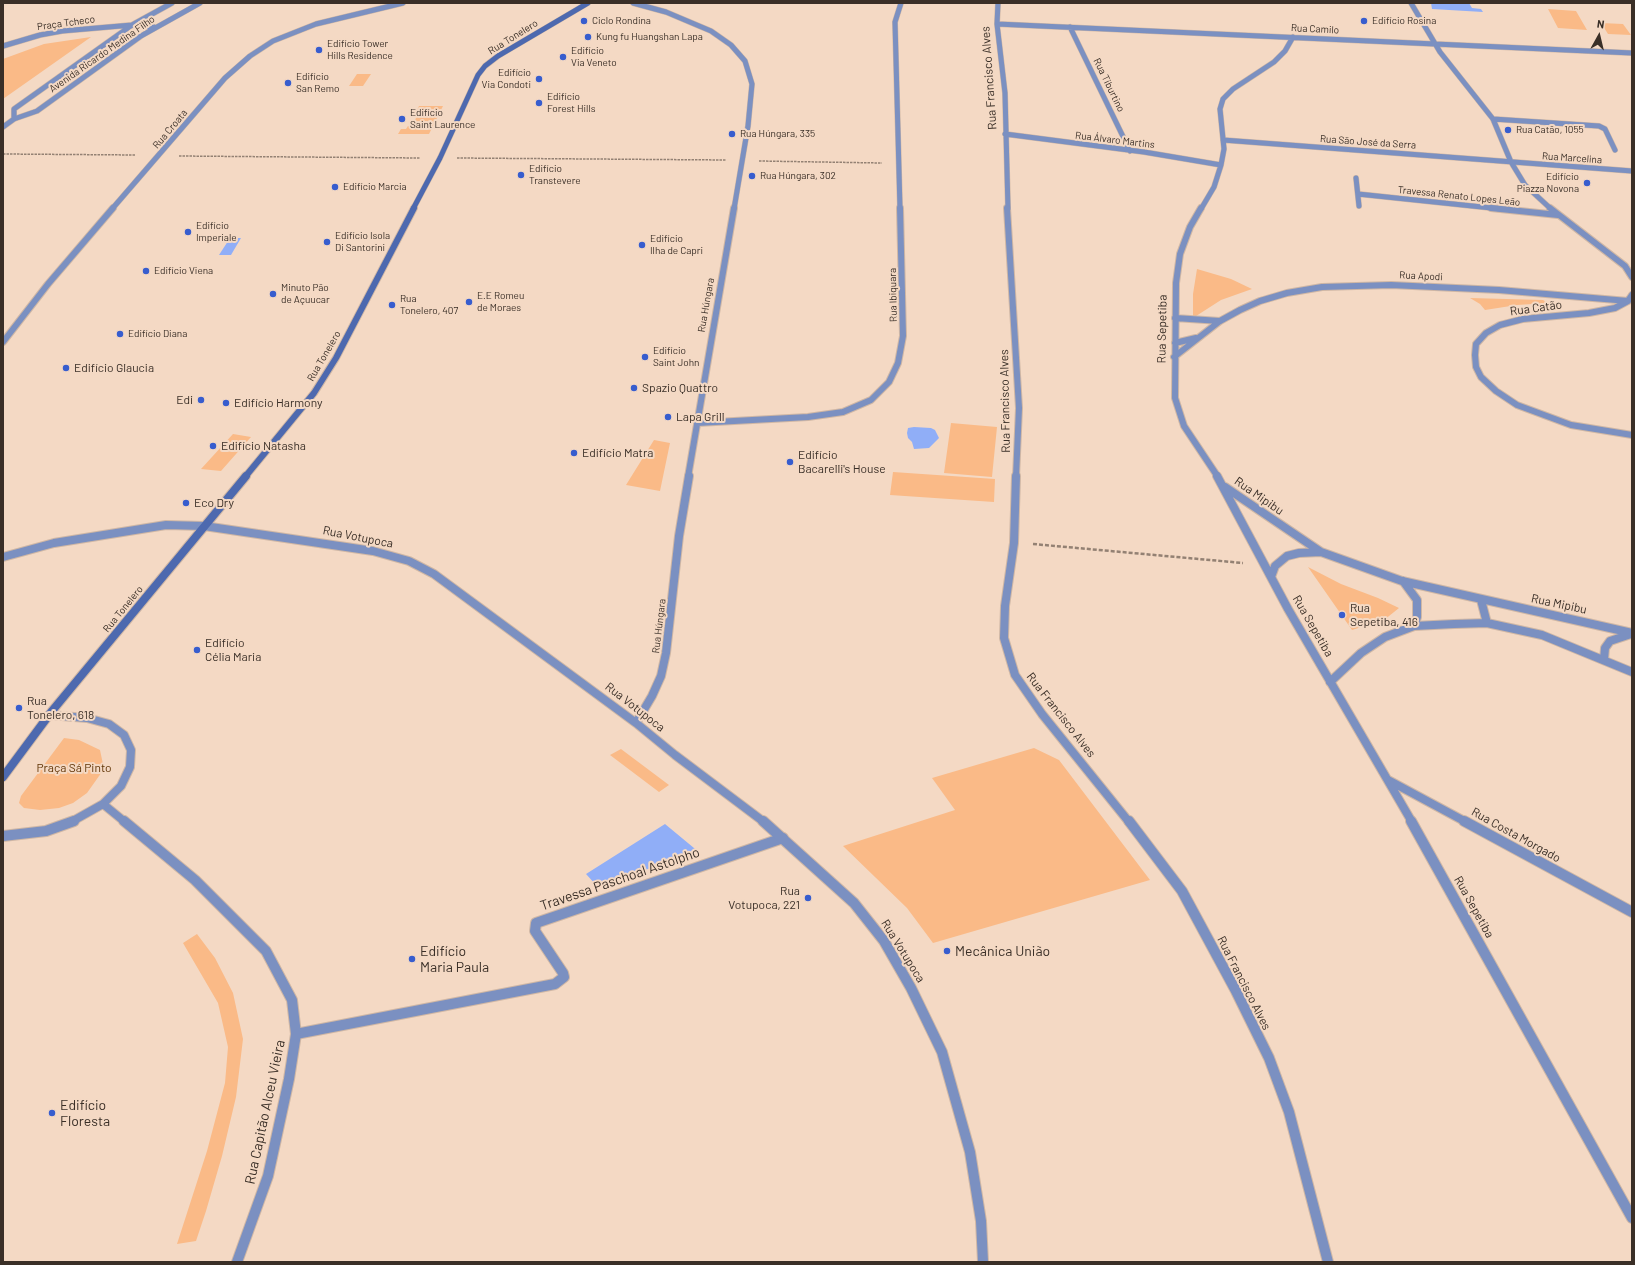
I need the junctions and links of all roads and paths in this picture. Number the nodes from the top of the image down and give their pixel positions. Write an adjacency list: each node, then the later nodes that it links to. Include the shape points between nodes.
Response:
1 (172, 3): 10 (street, Avenida Ricardo Medina Filho)
2 (200, 3): 11 (street, Avenida Ricardo Medina Filho)
3 (403, 3): 38 (street, Rua Croata, via 316,24 273,41 245,60 225,78 48,284)
4 (588, 3): 44 (street, Rua Tonelero, via 498,56 478,75 440,158 336,358 314,393)
5 (633, 3): 41 (street, Rua Húngara, via 666,12 711,31 731,45 745,61 752,84 748,126)
6 (901, 3): 41 (street, Rua Ibiquara, via 895,22 903,336 898,363 889,382 871,400 843,412 808,417)
7 (998, 3): 9 (street, Rua Francisco Alves)
8 (1411, 3): 14 (street)
9 (997, 24): 12 (street, Rua Camilo); 21 (street, Rua Francisco Alves, via 1005,93)
10 (132, 25): 11 (street); 15 (street, Praça Tcheco, via 62,31); 18 (street, Avenida Ricardo Medina Filho, via 14,109)
11 (154, 27): 18 (street, Avenida Ricardo Medina Filho, via 37,111)
12 (1070, 27): 13 (street, Rua Camilo); 24 (street, Rua Tiburtino)
13 (1293, 37): 14 (street, Rua Camilo); 22 (street, Rua Sepetiba, via 1285,51 1274,62 1233,89 1223,99 1220,109)
14 (1434, 43): 16 (street, Rua Camilo); 17 (street)
15 (3, 46)
16 (1632, 53)
17 (1493, 119): 23 (street, via 1599,126 1605,129); 25 (street)
18 (11, 121): 19 (street); 20 (street, Avenida Ricardo Medina Filho)
19 (3, 122)
20 (3, 127)
21 (1005, 134): 24 (street, Rua Álvaro Martins); 45 (street, Rua Francisco Alves, via 1019,408)
22 (1223, 140): 25 (street, Rua São José da Serra); 26 (street, Rua Sepetiba)
23 (1615, 150)
24 (1130, 151): 26 (street, Rua Álvaro Martins)
25 (1511, 162): 27 (street, Rua Marcelina); 31 (street, via 1525,185)
26 (1221, 165): 35 (street, Rua Sepetiba, via 1214,187 1190,227 1180,254)
27 (1632, 171)
28 (1356, 178): 29 (street)
29 (1358, 194): 30 (street); 31 (street, Travessa Renato Lopes Leão)
30 (1359, 206)
31 (1558, 215): 32 (street, via 1625,266)
32 (1632, 277)
33 (1632, 295): 34 (street)
34 (1628, 301): 36 (street, Rua Apodi, via 1499,290 1351,285 1322,287 1260,300); 42 (street, Rua Catão, via 1614,308 1589,313 1523,319 1500,325 1486,333 1476,344 1475,355 1476,367 1482,377 1517,405 1571,425)
35 (1175, 318): 36 (street); 39 (street, Rua Sepetiba)
36 (1220, 321): 37 (street, Rua Apodi)
37 (1199, 337): 39 (street, Rua Apodi); 40 (street, Rua Apodi)
38 (3, 342)
39 (1175, 343): 40 (street, Rua Sepetiba)
40 (1174, 357): 43 (street, Rua Sepetiba, via 1175,398 1184,426)
41 (697, 423): 59 (street, Rua Húngara, via 666,653 661,676)
42 (1632, 435)
43 (1224, 486): 46 (street, Rua Mipibu); 48 (street, Rua Sepetiba)
44 (204, 526): 47 (street, Rua Votupoca, via 166,525 140,528 54,543); 58 (street, Rua Tonelero); 59 (street, Rua Votupoca, via 373,551 409,561 434,574)
45 (1014, 542): 48 (path); 70 (street, Rua Francisco Alves, via 1005,606 1004,638 1015,675 1042,714 1182,891 1236,991 1269,1058 1289,1112)
46 (1321, 552): 49 (street, Rua Mipibu, via 1287,556 1275,566); 50 (street, Rua Mipibu)
47 (3, 557)
48 (1264, 565): 49 (street, Rua Sepetiba)
49 (1271, 577): 57 (street, Rua Sepetiba)
50 (1402, 581): 51 (street, Rua Mipibu); 53 (street, via 1417,600)
51 (1482, 600): 52 (street); 54 (street, Rua Mipibu)
52 (1487, 623): 53 (street); 55 (street, via 1542,635)
53 (1414, 626): 57 (street, via 1385,637 1367,649)
54 (1632, 633): 55 (street, via 1610,641)
55 (1604, 660): 56 (street)
56 (1632, 672)
57 (1330, 682): 61 (street, Rua Sepetiba)
58 (49, 715): 60 (street); 62 (street, via 88,718 109,724 124,735 131,750 130,767 121,786)
59 (636, 723): 64 (street, Rua Votupoca)
60 (3, 776)
61 (1388, 780): 65 (street, Rua Costa Morgado); 67 (street, Rua Sepetiba)
62 (103, 804): 63 (street, via 77,820 46,832); 66 (street, Rua Capitão Alceu Vieira, via 195,880 266,951 292,1000)
63 (3, 836)
64 (783, 838): 66 (street, Travessa Paschoal Astolpho, via 536,923 535,931 563,973 564,977 556,984); 69 (street, Rua Votupoca, via 854,903 884,941 911,988 942,1052 970,1152 981,1221)
65 (1632, 912)
66 (296, 1034): 68 (street, Rua Capitão Alceu Vieira, via 268,1176)
67 (1632, 1218)
68 (237, 1262)
69 (983, 1262)
70 (1328, 1262)

